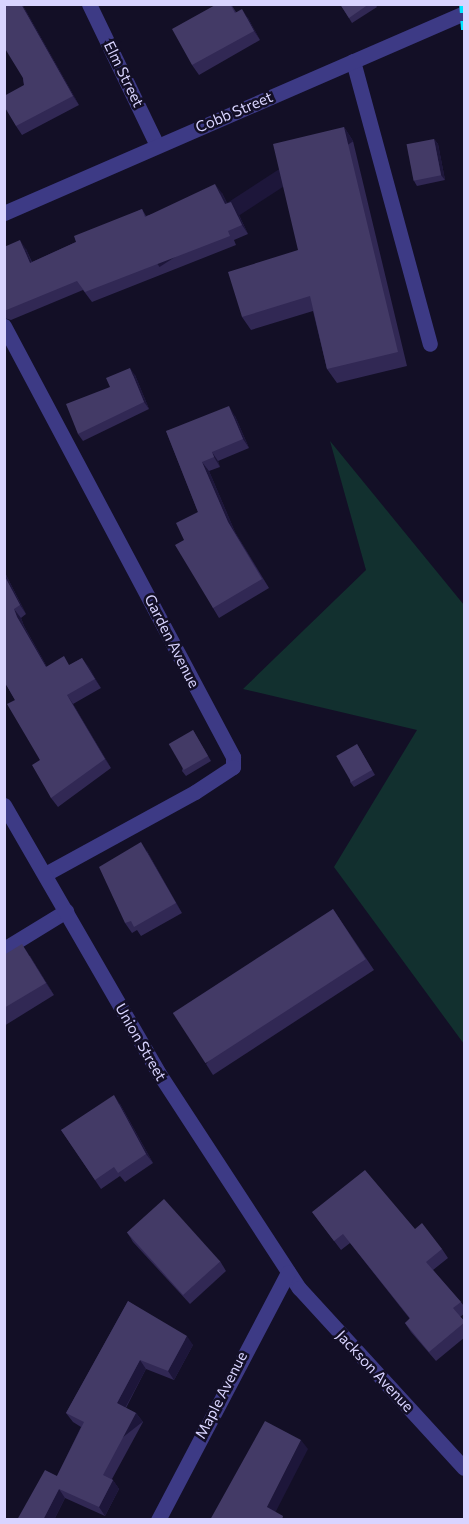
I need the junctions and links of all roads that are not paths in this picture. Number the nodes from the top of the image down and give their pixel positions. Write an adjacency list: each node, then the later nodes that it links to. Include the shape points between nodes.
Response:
1 (89, 4): 4 (street, Elm Street)
2 (465, 13): 3 (street, Cobb Street)
3 (353, 61): 4 (street, Cobb Street); 7 (street)
4 (158, 145): 5 (street, Cobb Street)
5 (4, 213)
6 (4, 326): 9 (street, Garden Avenue, via 233,757 233,767 195,792)
7 (430, 344)
8 (4, 805): 9 (street, Union Street)
9 (45, 874): 10 (street, Union Street)
10 (66, 911): 11 (street); 12 (street, Union Street, via 158,1072)
11 (4, 949)
12 (288, 1272): 13 (street, Jackson Avenue); 14 (street, Maple Avenue)
13 (465, 1468)
14 (158, 1520)

